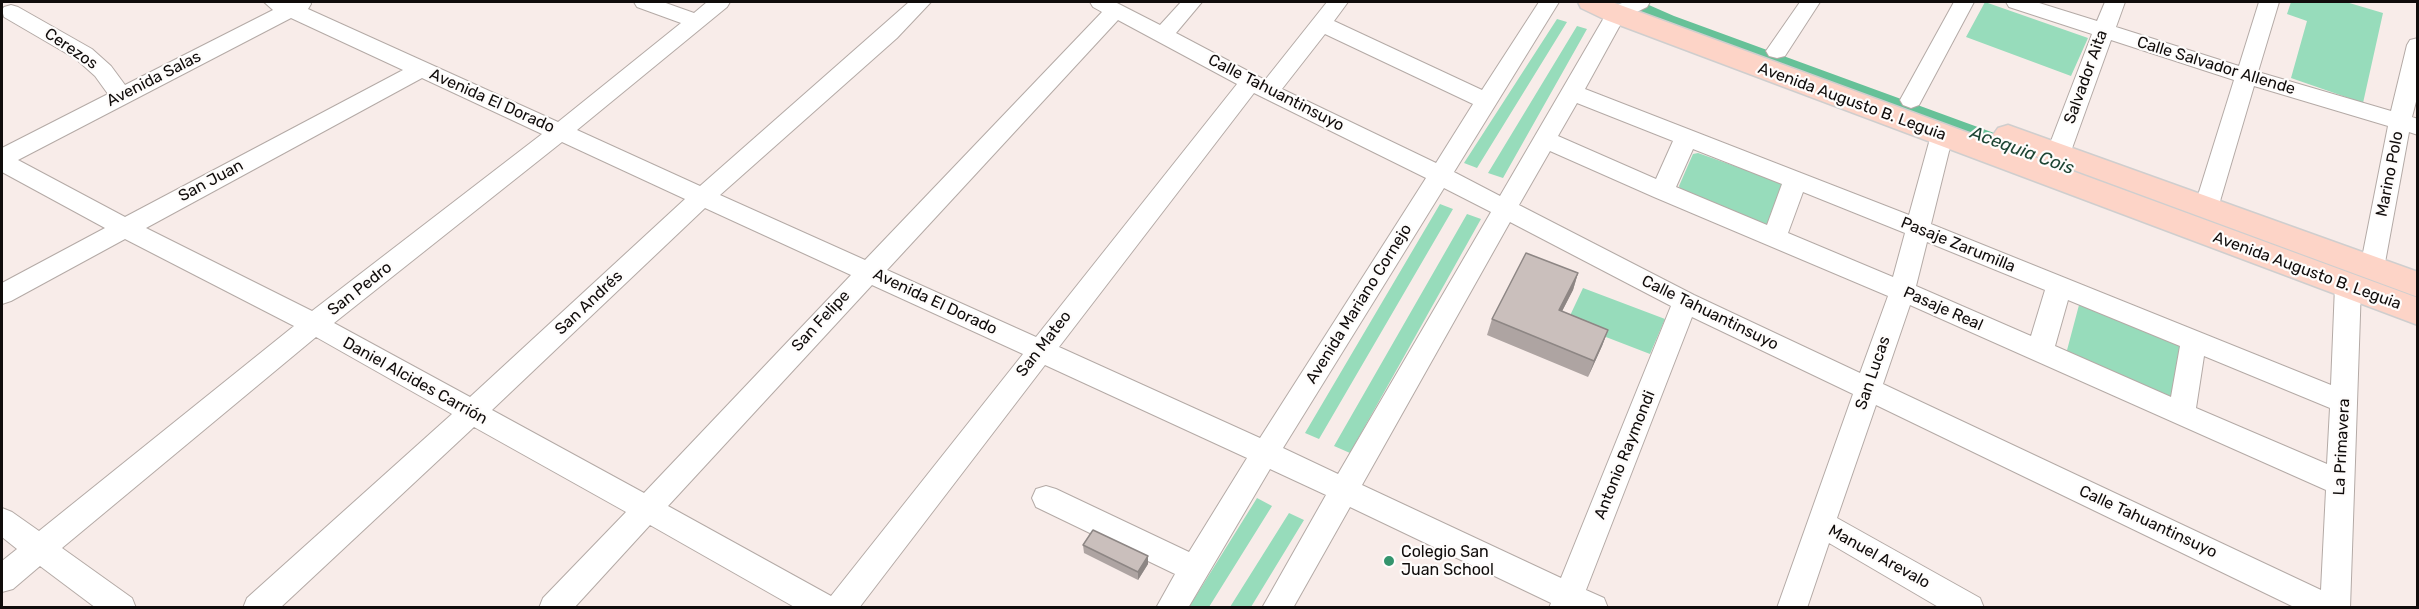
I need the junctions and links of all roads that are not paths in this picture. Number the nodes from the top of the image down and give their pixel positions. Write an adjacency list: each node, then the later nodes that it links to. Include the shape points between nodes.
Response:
1 (644, 2): 16 (street)
2 (720, 2): 16 (street, San Pedro)
3 (921, 2): 39 (street, San Andrés)
4 (1192, 2): 19 (street)
5 (1338, 2): 17 (street, San Mateo)
6 (1549, 2): 28 (street, Avenida Mariano Cornejo)
7 (1810, 2): 21 (street)
8 (1964, 2): 27 (street)
9 (2016, 2): 18 (street, Calle Salvador Allende)
10 (2115, 2): 18 (street, Salvador Aita)
11 (2269, 2): 23 (street)
12 (290, 4): 22 (street, Avenida El Dorado); 26 (street, Avenida Salas)
13 (1107, 6): 19 (street, Calle Tahuantinsuyo); 46 (street, San Felipe)
14 (1621, 6): 21 (main road, Avenida Augusto B. Leguia); 25 (street); 31 (main road, Avenida Augusto B. Leguia)
15 (14, 10): 26 (street, Cerezos, via 84,54 104,71)
16 (696, 21): 30 (street, San Pedro)
17 (1320, 23): 24 (street, San Mateo); 28 (street)
18 (2102, 31): 23 (street, Calle Salvador Allende); 34 (street, Salvador Aita)
19 (1163, 35): 24 (street, Calle Tahuantinsuyo)
20 (2418, 45): 29 (street, Marino Polo)
21 (1777, 51): 27 (main road, Avenida Augusto B. Leguia)
22 (422, 69): 30 (street, Avenida El Dorado); 42 (street, San Juan)
23 (2246, 76): 29 (street, Calle Salvador Allende); 41 (street)
24 (1259, 86): 36 (street, Calle Tahuantinsuyo); 56 (street, San Mateo)
25 (1571, 92): 32 (street, Pasaje Zarumilla); 33 (street)
26 (121, 96): 35 (street, Avenida Salas)
27 (1911, 100): 34 (main road, Avenida Augusto B. Leguia)
28 (1486, 101): 36 (street, Avenida Mariano Cornejo)
29 (2409, 124): 45 (street, Marino Polo)
30 (561, 132): 39 (street, Avenida El Dorado); 54 (street, San Pedro)
31 (1942, 135): 43 (street, San Lucas); 49 (main road, Avenida Augusto B. Leguia)
32 (1686, 138): 37 (street, Pasaje Zarumilla); 38 (street)
33 (1545, 139): 38 (street, Pasaje Real); 40 (street)
34 (2058, 154): 41 (main road, Avenida Augusto B. Leguia)
35 (2, 160): 42 (street, Daniel Alcides Carrión)
36 (1440, 175): 40 (street, Calle Tahuantinsuyo); 62 (street, Avenida Mariano Cornejo)
37 (1795, 181): 43 (street, Pasaje Zarumilla); 44 (street)
38 (1662, 191): 44 (street, Pasaje Real)
39 (703, 196): 46 (street, Avenida El Dorado); 60 (street, San Andrés)
40 (1504, 208): 52 (street, Calle Tahuantinsuyo); 64 (street)
41 (2206, 208): 45 (main road, Avenida Augusto B. Leguia)
42 (123, 227): 51 (street, San Juan); 54 (street, Daniel Alcides Carrión)
43 (1918, 228): 47 (street, Pasaje Zarumilla); 50 (street, San Lucas)
44 (1774, 237): 50 (street, Pasaje Real)
45 (2372, 268): 48 (main road, Avenida Augusto B. Leguia)
46 (867, 271): 56 (street, Avenida El Dorado); 66 (street, San Felipe)
47 (2059, 285): 55 (street, Pasaje Zarumilla); 57 (street)
48 (2418, 285)
49 (2348, 286): 53 (main road, Avenida Augusto B. Leguia); 59 (street, La Primavera)
50 (1902, 291): 57 (street, Pasaje Real); 58 (street, San Lucas)
51 (2, 294)
52 (1685, 302): 58 (street, Calle Tahuantinsuyo); 72 (street, Antonio Raymondi)
53 (2418, 312)
54 (314, 324): 60 (street, Daniel Alcides Carrión); 69 (street, San Pedro)
55 (2194, 340): 59 (street, Pasaje Zarumilla); 61 (street)
56 (1039, 350): 62 (street, Avenida El Dorado); 77 (street, San Mateo)
57 (2040, 352): 61 (street, Pasaje Real)
58 (1868, 389): 68 (street, San Lucas); 82 (street, Calle Tahuantinsuyo)
59 (2344, 402): 63 (street, La Primavera)
60 (472, 412): 66 (street, Daniel Alcides Carrión); 74 (street, San Andrés)
61 (2181, 414): 63 (street, Pasaje Real)
62 (1264, 453): 64 (street, Avenida El Dorado); 70 (street, Avenida Mariano Cornejo)
63 (2340, 483): 83 (street, La Primavera)
64 (1344, 491): 72 (street, Avenida El Dorado); 79 (street)
65 (1046, 498): 70 (street)
66 (648, 510): 75 (street, San Felipe); 76 (street, Daniel Alcides Carrión)
67 (2, 521): 69 (street)
68 (1821, 524): 80 (street, San Lucas); 81 (street, Manuel Arevalo)
69 (39, 548): 71 (street, San Pedro); 73 (street)
70 (1195, 569): 78 (street, Avenida Mariano Cornejo)
71 (2, 579)
72 (1575, 604)
73 (121, 608)
74 (258, 608)
75 (554, 608)
76 (825, 608)
77 (840, 608)
78 (1171, 608)
79 (1277, 608)
80 (1792, 608)
81 (1969, 608)
82 (2328, 608)
83 (2335, 608)

